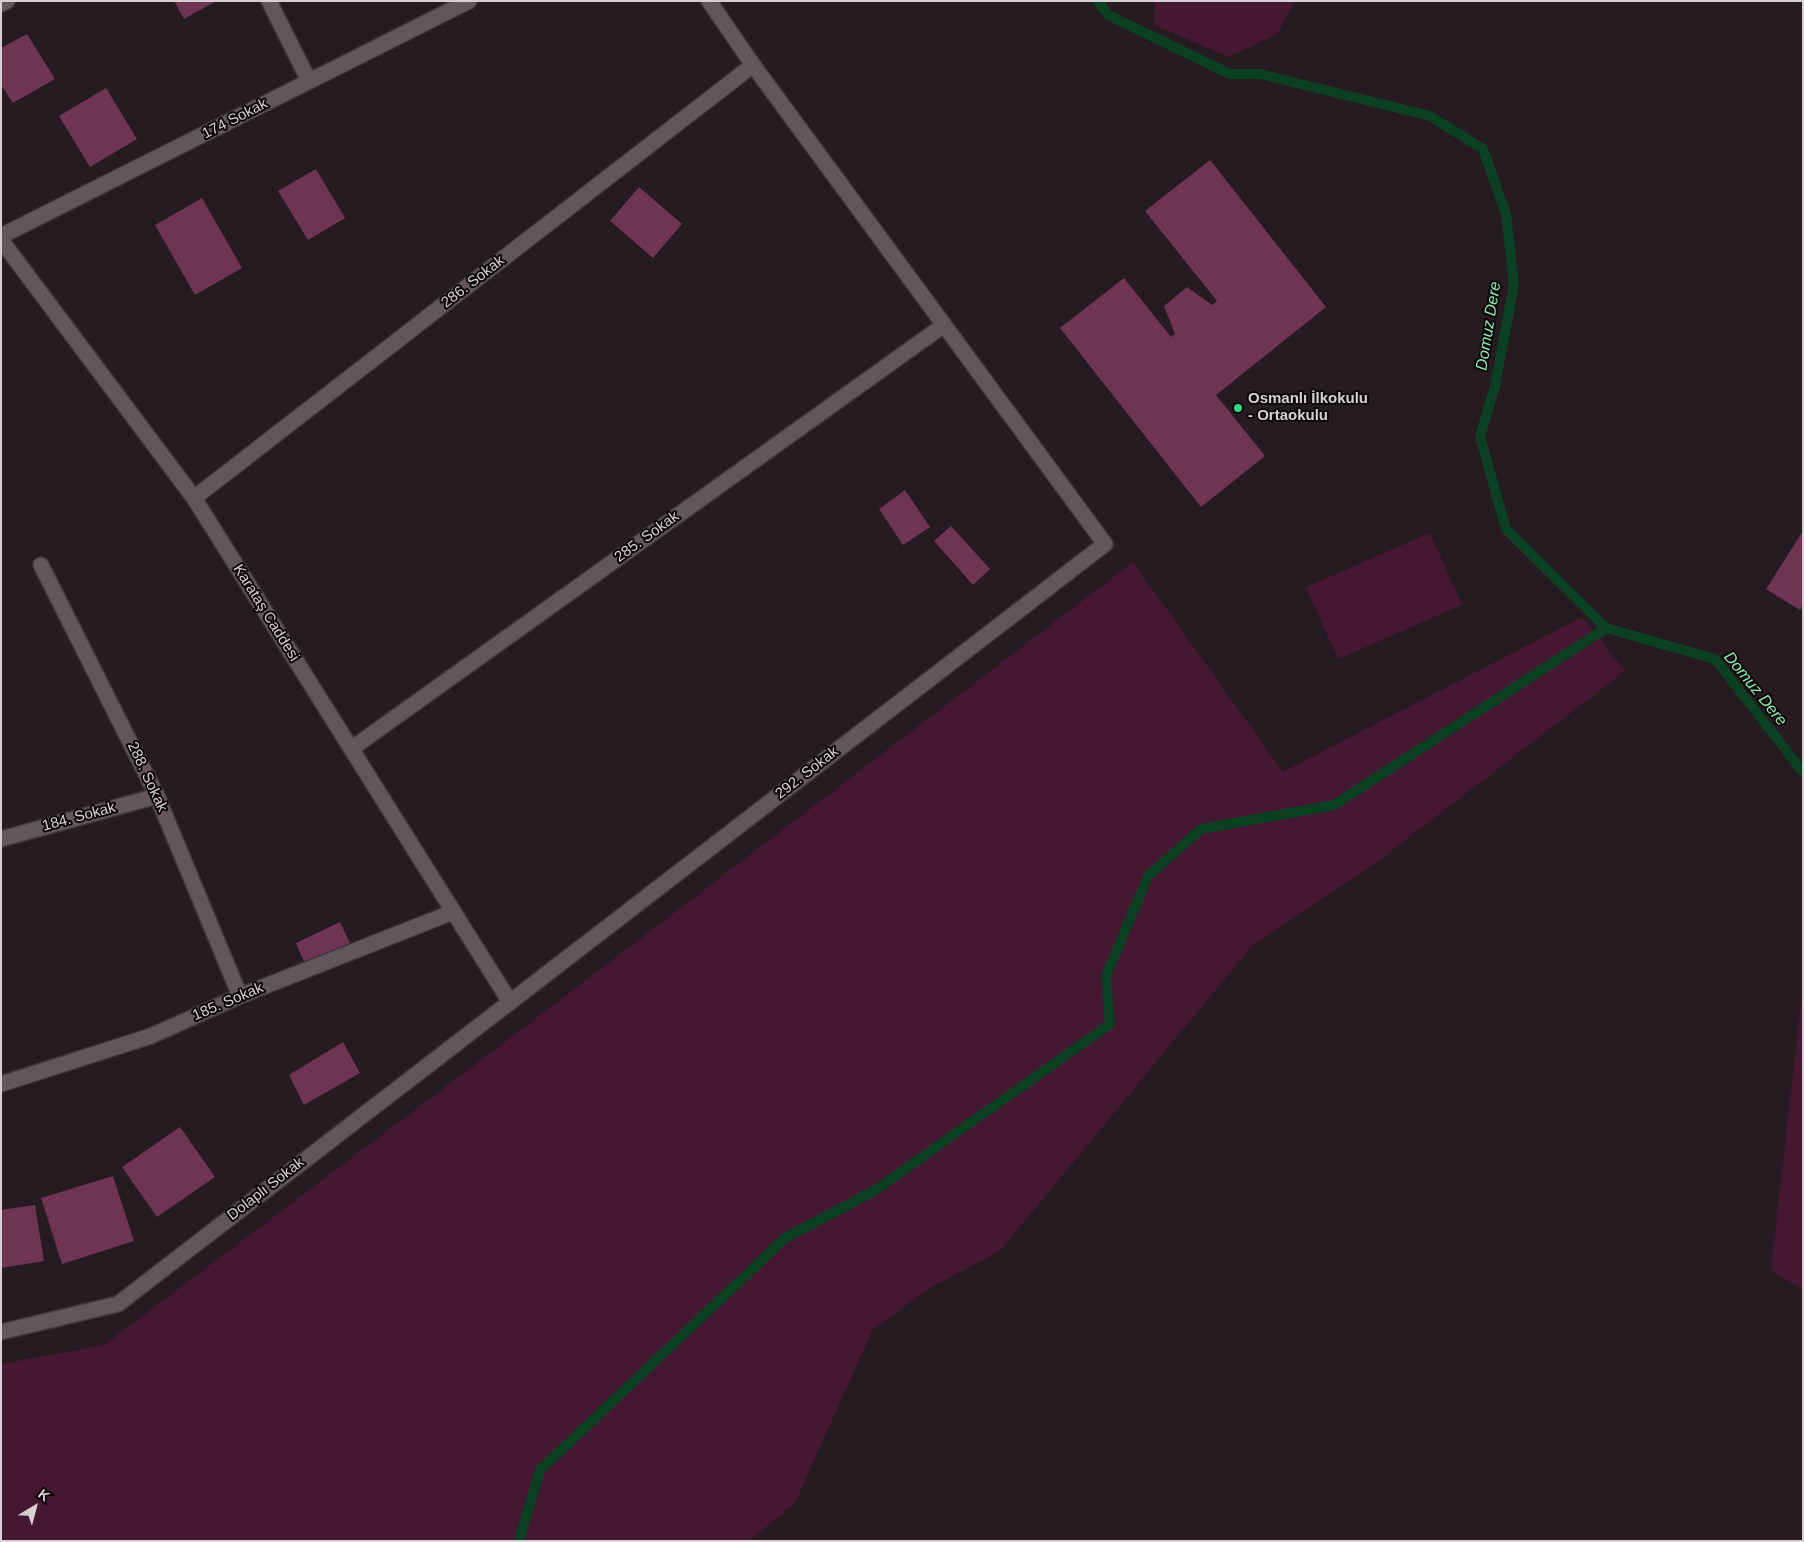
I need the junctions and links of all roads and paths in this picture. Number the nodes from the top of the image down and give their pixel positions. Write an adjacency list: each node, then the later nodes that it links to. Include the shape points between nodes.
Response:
1 (7, 1): 5 (street)
2 (269, 1): 7 (street)
3 (469, 1): 7 (street, 174 Sokak)
4 (709, 1): 6 (street)
5 (1, 4)
6 (752, 65): 10 (street); 11 (street, 286. Sokak)
7 (309, 82): 8 (street, 174 Sokak)
8 (1, 236)
9 (1, 240): 11 (street, Karataş Caddesi)
10 (944, 325): 13 (street, 285. Sokak); 18 (street, 292. Sokak, via 1105,544)
11 (194, 498): 13 (street, Karataş Caddesi)
12 (41, 565): 14 (street, 288. Sokak)
13 (351, 749): 16 (street, Karataş Caddesi)
14 (157, 796): 15 (street, 184. Sokak); 17 (street, 288. Sokak)
15 (1, 839)
16 (453, 912): 17 (street, 185. Sokak); 18 (street, Karataş Caddesi)
17 (240, 996): 19 (street, 185. Sokak, via 151,1036)
18 (510, 1002): 20 (street, Dolaplı Sokak, via 118,1304)
19 (1, 1084)
20 (1, 1332)

